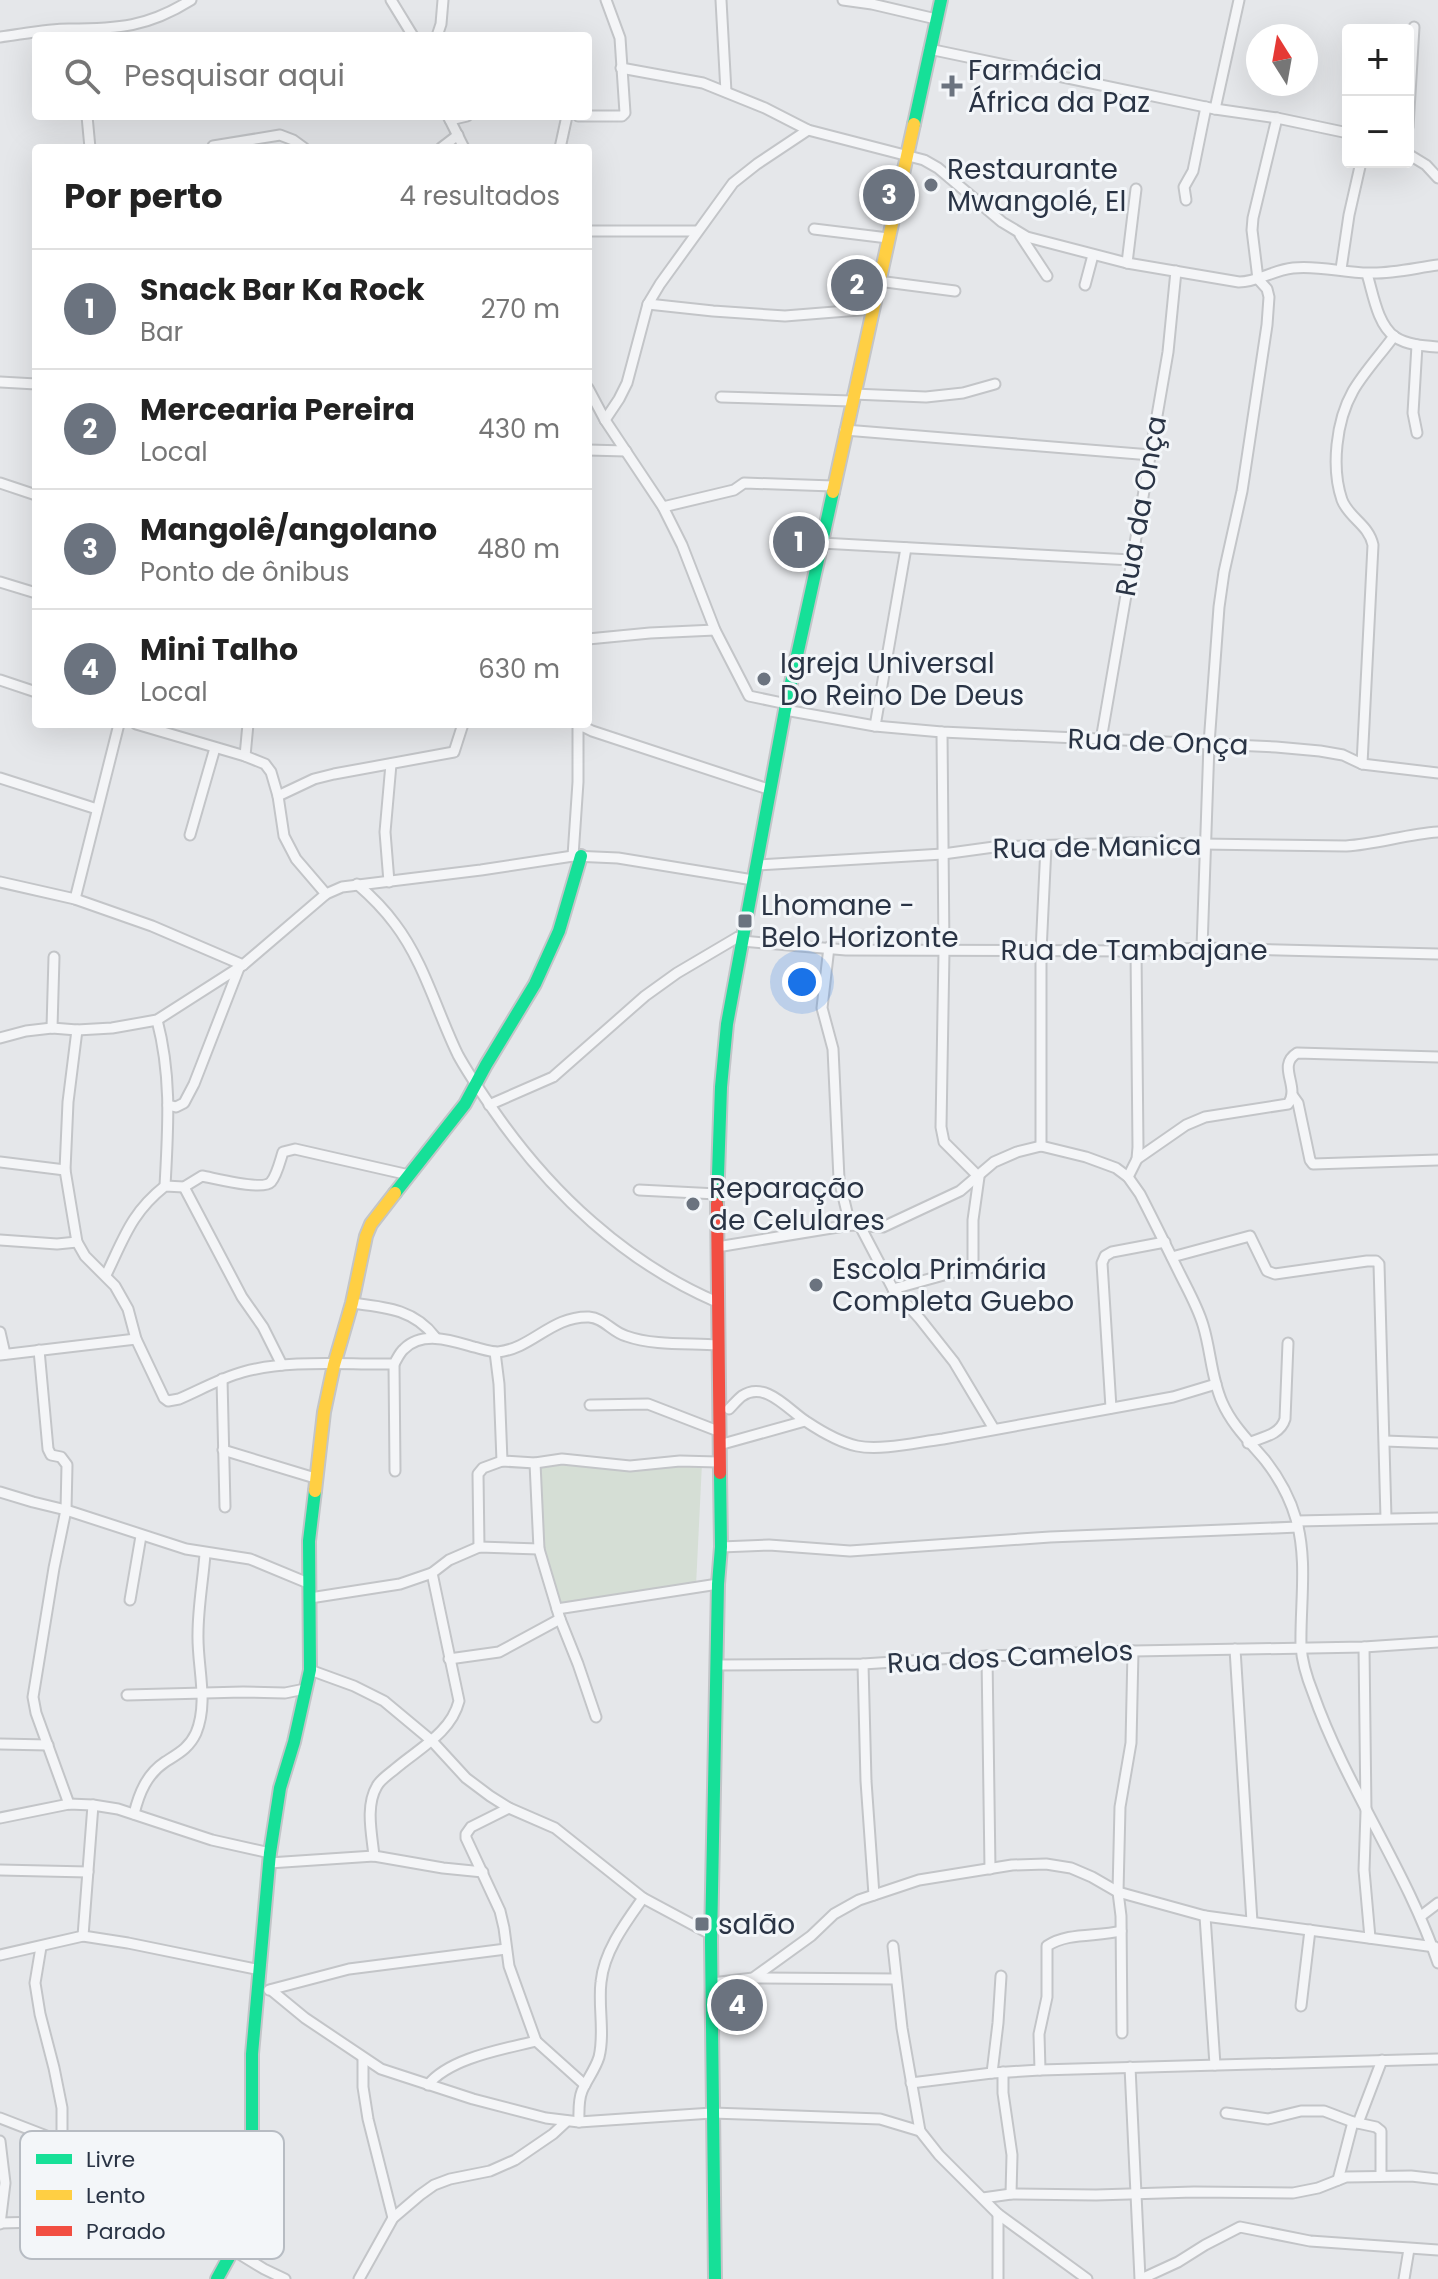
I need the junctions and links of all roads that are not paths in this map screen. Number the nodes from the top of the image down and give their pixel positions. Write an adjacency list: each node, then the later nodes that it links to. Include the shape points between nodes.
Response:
1 (172, 0): 10 (street)
2 (191, 0): 10 (street)
3 (391, 0): 15 (street)
4 (443, 0): 16 (street)
5 (606, 0): 20 (street, via 620,38)
6 (721, 0): 21 (street)
7 (843, 0): 11 (street)
8 (941, 0): 11 (street)
9 (1239, 0): 22 (street)
10 (173, 11): 14 (street, via 134,25)
11 (936, 19): 19 (street)
12 (41, 32): 13 (street)
13 (74, 32)
14 (88, 32)
15 (411, 32)
16 (438, 32)
17 (32, 33): 18 (street)
18 (0, 37)
19 (929, 49): 22 (street); 37 (street)
20 (621, 68): 21 (street); 23 (street, via 625,113)
21 (726, 92): 28 (street)
22 (1210, 108): 24 (street); 42 (street, via 1184,187)
23 (592, 116)
24 (1277, 118): 29 (street); 55 (street, via 1253,218)
25 (87, 120): 31 (street)
26 (450, 120): 30 (street)
27 (566, 120): 36 (street)
28 (808, 130): 37 (street); 45 (street, via 733,183)
29 (1342, 132)
30 (458, 135): 34 (street); 35 (street)
31 (90, 144)
32 (225, 144): 33 (street, via 280,135)
33 (298, 144)
34 (446, 144)
35 (462, 144)
36 (561, 144)
37 (906, 154): 46 (street, via 938,168); 47 (street)
38 (1414, 158): 40 (street)
39 (1360, 168): 51 (street)
40 (1438, 178)
41 (1136, 189): 49 (street)
42 (1186, 200)
43 (814, 229): 47 (street)
44 (592, 231): 45 (street)
45 (697, 231): 59 (street)
46 (1018, 232): 48 (street); 54 (street)
47 (888, 238): 56 (street)
48 (1093, 255): 49 (street); 57 (street)
49 (1127, 263): 52 (street)
50 (1438, 265): 53 (street)
51 (1341, 269): 53 (street); 55 (street, via 1290,268)
52 (1176, 271): 55 (street, via 1239,282); 75 (street, Rua da Onça)
53 (1367, 274): 61 (street, via 1382,319)
54 (1047, 276)
55 (1258, 279): 99 (street, via 1269,297 1267,325 1219,607)
56 (878, 281): 58 (street); 60 (street)
57 (1085, 285)
58 (955, 291)
59 (648, 304): 60 (street, via 785,316); 70 (street, via 627,383)
60 (872, 309): 69 (street)
61 (1394, 336): 62 (street); 103 (street, via 1352,393 1335,461 1343,502 1369,532 1373,545)
62 (1417, 345): 63 (street); 72 (street)
63 (1438, 347)
64 (0, 382): 65 (street)
65 (32, 384)
66 (995, 384): 69 (street, via 926,397)
67 (592, 396): 70 (street)
68 (721, 397): 69 (street)
69 (852, 398): 71 (street)
70 (605, 420): 74 (street)
71 (845, 430): 75 (street); 77 (street)
72 (1417, 433)
73 (592, 450): 74 (street)
74 (626, 451): 79 (street)
75 (1151, 455): 82 (street, Rua da Onça)
76 (0, 483): 78 (street)
77 (833, 486): 79 (street, via 744,483); 80 (street)
78 (32, 494)
79 (663, 507): 85 (street)
80 (821, 543): 81 (street); 89 (street)
81 (906, 548): 82 (street); 90 (street)
82 (1131, 560): 98 (street, Rua da Onça)
83 (0, 582): 84 (street)
84 (32, 592)
85 (715, 630): 86 (street); 89 (street, Rua de Onça, via 749,696)
86 (592, 639)
87 (0, 680): 88 (street)
88 (32, 691)
89 (786, 707): 90 (street, Rua de Onça); 106 (street)
90 (875, 726): 97 (street, Rua de Onça)
91 (118, 728): 108 (street)
92 (149, 728): 100 (street)
93 (248, 728): 101 (street)
94 (462, 728): 102 (street, via 454,752)
95 (578, 728): 114 (street)
96 (586, 728): 106 (street)
97 (942, 732): 98 (street, Rua de Onça); 113 (street)
98 (1101, 740): 99 (street, Rua de Onça)
99 (1209, 744): 103 (street, Rua de Onça, via 1320,751); 111 (street)
100 (215, 748): 101 (street); 110 (street)
101 (245, 756): 107 (street, via 265,764)
102 (391, 764): 107 (street, via 324,776); 118 (street, via 385,832)
103 (1362, 764): 104 (street, Rua de Onça)
104 (1438, 773)
105 (0, 778): 108 (street)
106 (771, 790): 115 (street)
107 (278, 796): 120 (street, via 289,847)
108 (97, 809): 121 (street)
109 (1438, 832): 111 (street, Rua de Manica, via 1346,846)
110 (190, 835)
111 (1205, 845): 112 (street, Rua de Manica); 124 (street)
112 (1046, 846): 113 (street, Rua de Manica); 127 (street)
113 (943, 854): 115 (street, Rua de Manica); 125 (street)
114 (577, 856): 116 (street); 118 (street); 136 (street, via 567,909 549,955)
115 (756, 865): 116 (street)
116 (753, 880): 122 (street)
117 (0, 882): 121 (street)
118 (389, 882): 119 (street)
119 (357, 884): 120 (street); 136 (street, via 397,926)
120 (326, 894): 130 (street)
121 (75, 899): 130 (street)
122 (742, 939): 123 (street, Rua de Tambajane); 139 (street, via 701,958 645,996 553,1077); 151 (street, via 723,1065)
123 (829, 947): 125 (street, Rua de Tambajane); 152 (street, via 822,1008 833,1049 839,1179)
124 (1202, 948): 126 (street, Rua de Tambajane); 128 (street, Rua de Tambajane)
125 (944, 951): 127 (street, Rua de Tambajane); 146 (street, via 941,1127 944,1142)
126 (1136, 951): 127 (street, Rua de Tambajane); 141 (street)
127 (1041, 952): 140 (street)
128 (1438, 954)
129 (54, 957): 132 (street)
130 (241, 966): 131 (street); 138 (street, via 189,1094 180,1106)
131 (157, 1020): 133 (street); 138 (street, via 167,1062)
132 (52, 1028): 133 (street); 134 (street)
133 (77, 1030): 144 (street)
134 (0, 1038)
135 (1438, 1057): 137 (street, via 1297,1053 1288,1063)
136 (474, 1084): 139 (street); 145 (street, via 465,1104)
137 (1293, 1096): 141 (street, via 1288,1104 1205,1117); 142 (street, via 1313,1164)
138 (168, 1105): 148 (street)
139 (489, 1105): 160 (street, via 524,1154 595,1225 638,1259)
140 (1041, 1146): 146 (street, via 994,1162); 147 (street, via 1086,1157)
141 (1137, 1159): 147 (street)
142 (1438, 1160)
143 (0, 1162): 144 (street)
144 (65, 1170): 154 (street)
145 (409, 1175): 149 (street, via 295,1149 283,1152 265,1185 202,1176); 161 (street, via 371,1224)
146 (979, 1177): 152 (street, via 883,1227); 159 (street, via 973,1267)
147 (1128, 1177): 155 (street)
148 (165, 1186): 149 (street); 158 (street, via 127,1228)
149 (184, 1187): 171 (street)
150 (639, 1190): 151 (street)
151 (717, 1194): 156 (street)
152 (855, 1226): 156 (street); 159 (street)
153 (0, 1240): 154 (street)
154 (77, 1242): 158 (street)
155 (1165, 1242): 157 (street); 176 (street, via 1112,1252 1102,1263)
156 (717, 1247): 160 (street)
157 (1172, 1257): 174 (street, via 1201,1319); 181 (street, via 1250,1236 1267,1271 1275,1274 1376,1261 1381,1274)
158 (106, 1275): 164 (street, via 128,1309)
159 (893, 1289): 179 (street, via 954,1362)
160 (717, 1302): 166 (street)
161 (352, 1303): 163 (street, via 407,1312); 172 (street)
162 (0, 1332): 169 (street)
163 (435, 1337): 168 (street); 170 (street, via 404,1349)
164 (136, 1339): 167 (street); 173 (street, via 168,1401)
165 (1288, 1343): 182 (street, via 1283,1425)
166 (718, 1345): 168 (street, via 642,1341 591,1317 557,1324 528,1343); 180 (street)
167 (39, 1350): 169 (street); 193 (street, via 48,1449 67,1465)
168 (495, 1352): 186 (street)
169 (2, 1355)
170 (394, 1364): 172 (street); 189 (street)
171 (282, 1365): 172 (street); 173 (street)
172 (334, 1365): 190 (street)
173 (222, 1379): 185 (street)
174 (1216, 1384): 176 (street); 182 (street)
175 (590, 1405): 180 (street, via 648,1404)
176 (1111, 1408): 179 (street)
177 (729, 1409): 178 (street, via 755,1392 773,1395)
178 (805, 1421): 179 (street, via 862,1447 888,1448); 184 (street)
179 (994, 1429)
180 (718, 1431): 184 (street)
181 (1385, 1441): 183 (street); 194 (street)
182 (1248, 1443): 196 (street, via 1286,1492)
183 (1438, 1443)
184 (719, 1445): 187 (street)
185 (223, 1450): 190 (street); 192 (street)
186 (502, 1461): 188 (street); 198 (street, via 478,1474)
187 (718, 1462): 188 (street); 199 (street)
188 (535, 1463): 200 (street)
189 (395, 1471)
190 (315, 1478): 203 (street)
191 (0, 1492): 193 (street)
192 (225, 1507)
193 (66, 1510): 197 (street); 224 (street, via 33,1697)
194 (1386, 1518): 195 (street); 196 (street)
195 (1438, 1518)
196 (1297, 1524): 199 (street, via 850,1551); 210 (street)
197 (141, 1536): 201 (street); 206 (street)
198 (479, 1547): 200 (street); 202 (street)
199 (721, 1547): 204 (street)
200 (539, 1549): 207 (street)
201 (205, 1554): 203 (street, via 250,1559); 219 (street, via 198,1636)
202 (432, 1573): 205 (street, via 400,1584); 214 (street)
203 (308, 1583): 205 (street)
204 (718, 1584): 207 (street); 216 (street)
205 (310, 1598): 217 (street)
206 (130, 1600)
207 (558, 1614): 214 (street, via 499,1652); 221 (street)
208 (1438, 1642): 209 (street, Rua dos Camelos)
209 (1364, 1647): 210 (street, Rua dos Camelos); 228 (street)
210 (1301, 1648): 211 (street, Rua dos Camelos); 228 (street, via 1321,1717)
211 (1235, 1649): 212 (street, Rua dos Camelos); 243 (street)
212 (1133, 1651): 213 (street, Rua dos Camelos); 237 (street)
213 (987, 1656): 215 (street, Rua dos Camelos); 233 (street)
214 (449, 1659): 222 (street, via 459,1701 451,1721)
215 (863, 1664): 216 (street, Rua dos Camelos); 238 (street)
216 (718, 1665): 246 (street)
217 (310, 1670): 218 (street); 222 (street, via 384,1701)
218 (305, 1689): 219 (street); 232 (street)
219 (201, 1694): 220 (street); 229 (street, via 202,1714 191,1743 145,1783)
220 (127, 1695)
221 (596, 1717)
222 (432, 1741): 227 (street, via 466,1778); 231 (street, via 377,1786 371,1819)
223 (0, 1744): 224 (street)
224 (48, 1745): 225 (street)
225 (69, 1804): 226 (street); 230 (street)
226 (93, 1805): 229 (street); 235 (street)
227 (509, 1808): 236 (street, via 466,1834); 239 (street, via 555,1828)
228 (1366, 1812): 242 (street); 248 (street)
229 (134, 1814): 232 (street)
230 (0, 1818)
231 (374, 1856): 232 (street); 236 (street)
232 (269, 1858): 255 (street)
233 (990, 1869): 237 (street, via 1046,1864 1071,1868); 238 (street, via 919,1880)
234 (0, 1870): 235 (street)
235 (88, 1872): 247 (street)
236 (483, 1872): 252 (street, via 500,1911)
237 (1118, 1892): 241 (street); 245 (street)
238 (874, 1895): 257 (street, via 834,1914)
239 (643, 1898): 246 (street); 273 (street, via 605,1963 600,2054)
240 (1438, 1903): 242 (street)
241 (1205, 1916): 243 (street); 267 (street)
242 (1421, 1916): 251 (street)
243 (1252, 1922): 244 (street)
244 (1310, 1930): 248 (street); 261 (street)
245 (1121, 1931): 262 (street); 269 (street, via 1047,1946)
246 (712, 1935): 259 (street)
247 (83, 1936): 250 (street); 255 (street)
248 (1370, 1938): 251 (street)
249 (893, 1946): 258 (street)
250 (41, 1947): 253 (street); 281 (street, via 35,1983 62,2108)
251 (1436, 1947): 254 (street)
252 (506, 1949): 260 (street, via 361,1967); 263 (street)
253 (0, 1955)
254 (1438, 1963)
255 (260, 1970): 260 (street)
256 (1001, 1976): 270 (street)
257 (753, 1978): 258 (street); 259 (street)
258 (896, 1979): 271 (street)
259 (712, 1983): 274 (street)
260 (264, 1990): 264 (street); 282 (street, via 252,2054)
261 (1301, 2006)
262 (1122, 2033)
263 (536, 2041): 272 (street, via 496,2049 441,2072); 273 (street)
264 (363, 2058): 272 (street); 292 (street, via 368,2119)
265 (1438, 2059): 266 (street)
266 (1382, 2060): 267 (street); 279 (street)
267 (1215, 2065): 268 (street)
268 (1130, 2067): 269 (street); 289 (street)
269 (1040, 2070): 270 (street)
270 (997, 2073): 271 (street); 288 (street, via 1012,2155)
271 (911, 2083): 283 (street)
272 (428, 2085): 277 (street)
273 (585, 2085): 278 (street)
274 (712, 2113): 278 (street); 283 (street, via 880,2119); 303 (street)
275 (1226, 2113): 279 (street, via 1268,2119 1315,2110)
276 (0, 2118): 280 (street)
277 (567, 2121): 278 (street); 292 (street, via 515,2160 434,2185)
278 (579, 2122)
279 (1356, 2122): 285 (street, via 1381,2131); 287 (street)
280 (34, 2131)
281 (62, 2131)
282 (252, 2131)
283 (920, 2131): 290 (street)
284 (0, 2141): 293 (street, via 5,2183)
285 (1381, 2176): 286 (street); 287 (street)
286 (1438, 2179)
287 (1338, 2180): 289 (street, via 1293,2193)
288 (1011, 2194): 289 (street); 290 (street)
289 (1137, 2195): 306 (street)
290 (983, 2198): 291 (street)
291 (998, 2214): 304 (street); 305 (street)
292 (393, 2218): 302 (street)
293 (0, 2223): 294 (street)
294 (20, 2223)
295 (1409, 2249): 296 (street); 306 (street, via 1310,2241 1240,2227); 307 (street)
296 (1438, 2250)
297 (229, 2259): 300 (street)
298 (245, 2259): 299 (street)
299 (264, 2274): 301 (street)
300 (217, 2279)
301 (285, 2279)
302 (359, 2279)
303 (715, 2279)
304 (998, 2279)
305 (1087, 2279)
306 (1141, 2279)
307 (1404, 2279)

